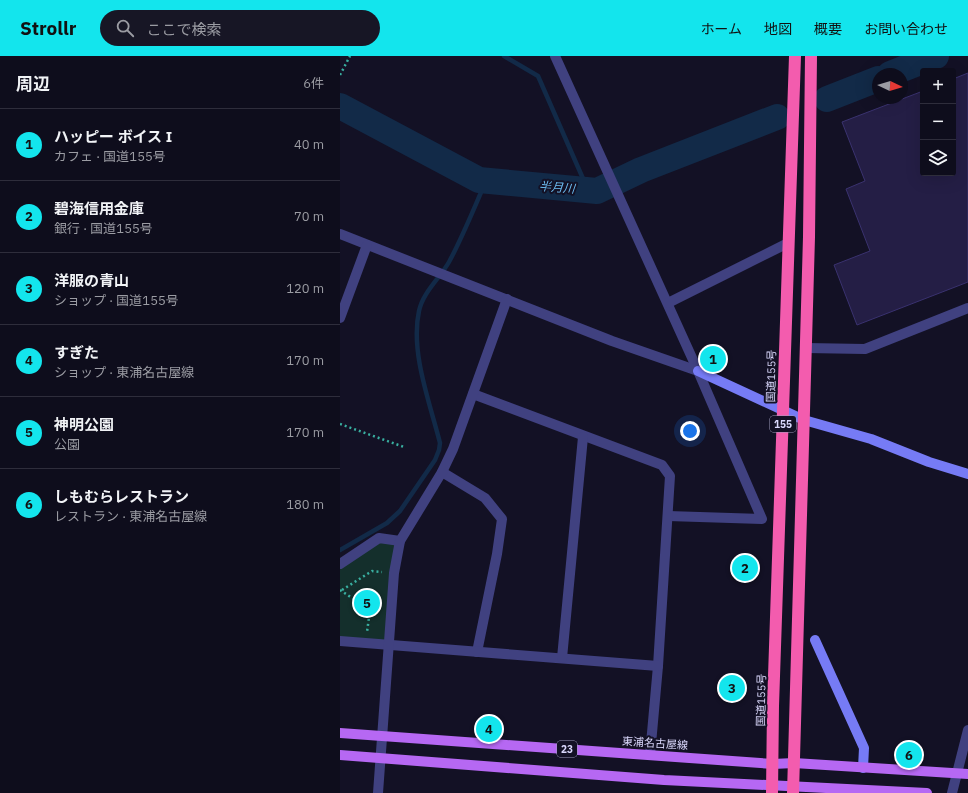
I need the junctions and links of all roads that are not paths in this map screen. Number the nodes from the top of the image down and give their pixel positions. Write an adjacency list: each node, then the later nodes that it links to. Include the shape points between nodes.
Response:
1 (555, 56): 8 (street)
2 (795, 56): 5 (highway, 国道155号 / 155)
3 (811, 56): 11 (highway, 155)
4 (340, 234): 6 (street)
5 (788, 243): 8 (street); 14 (highway, 国道155号 / 155)
6 (367, 245): 7 (street); 10 (street)
7 (507, 299): 12 (street, via 612,341); 13 (street)
8 (668, 303): 12 (street)
9 (968, 308): 11 (street, via 865,349)
10 (340, 318)
11 (806, 348): 15 (highway, 155)
12 (698, 371): 14 (street); 19 (street, via 762,518)
13 (473, 394): 16 (street); 17 (street)
14 (783, 411): 15 (street); 35 (highway, 国道155号 / 155)
15 (804, 420): 18 (street, via 871,439); 34 (highway, 155)
16 (583, 437): 19 (street, via 662,466 670,476); 26 (street)
17 (442, 472): 20 (street); 25 (street, via 485,498 502,519)
18 (968, 474)
19 (668, 516): 27 (street)
20 (400, 541): 21 (street, via 379,538); 24 (street, via 394,573)
21 (340, 564)
22 (815, 640): 36 (street, via 864,748)
23 (340, 641): 24 (street)
24 (389, 646): 25 (street); 30 (street)
25 (477, 652): 26 (street)
26 (562, 658): 27 (street)
27 (658, 666): 32 (street)
28 (968, 730): 37 (street)
29 (340, 734): 30 (main road, 東浦名古屋線 / 23)
30 (381, 736): 32 (main road, 東浦名古屋線 / 23); 33 (street)
31 (340, 755): 33 (main road, 23)
32 (650, 755): 35 (main road, 東浦名古屋線 / 23)
33 (380, 758): 39 (main road, 23); 42 (street)
34 (794, 763): 35 (main road, 東浦名古屋線 / 23); 36 (main road, 東浦名古屋線 / 23); 40 (highway, 155)
35 (773, 764): 39 (highway, 国道155号 / 155)
36 (863, 768): 37 (main road, 東浦名古屋線 / 23)
37 (957, 773): 38 (main road, 東浦名古屋線 / 23); 44 (street)
38 (968, 774)
39 (772, 789): 40 (main road, 23)
40 (794, 789): 41 (main road, 23)
41 (889, 792): 43 (main road, 23)
42 (378, 793)
43 (927, 793)
44 (952, 793)

